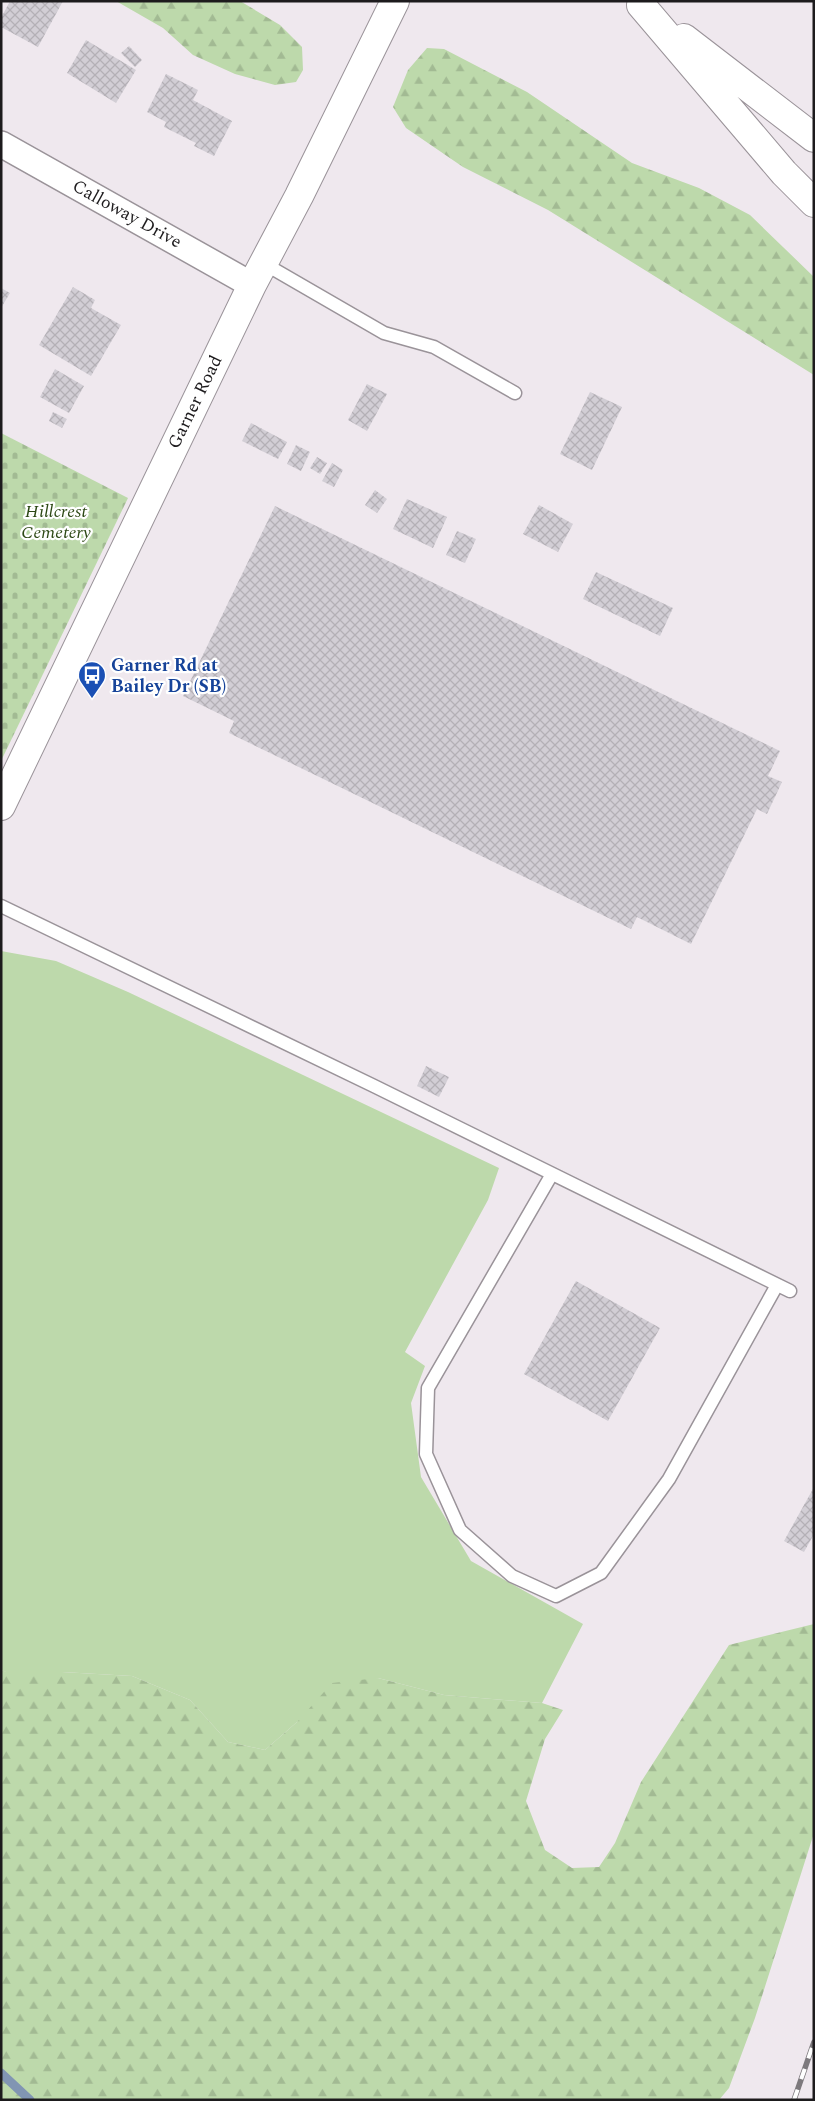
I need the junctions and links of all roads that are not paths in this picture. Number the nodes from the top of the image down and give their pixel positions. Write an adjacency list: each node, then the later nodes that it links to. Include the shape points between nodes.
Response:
1 (395, 1): 6 (main road, Garner Road)
2 (638, 3): 3 (main road); 5 (main road, via 784,173)
3 (814, 138)
4 (1, 144): 6 (street, Calloway Drive)
5 (814, 203)
6 (258, 274): 7 (lane, via 384,333 434,347); 8 (main road, Garner Road)
7 (515, 393)
8 (1, 806)
9 (1, 906): 10 (lane)
10 (552, 1174): 11 (lane); 11 (lane, via 428,1388 426,1454 460,1530 512,1576 556,1596 600,1574 669,1479)
11 (777, 1285): 12 (lane)
12 (790, 1291)

